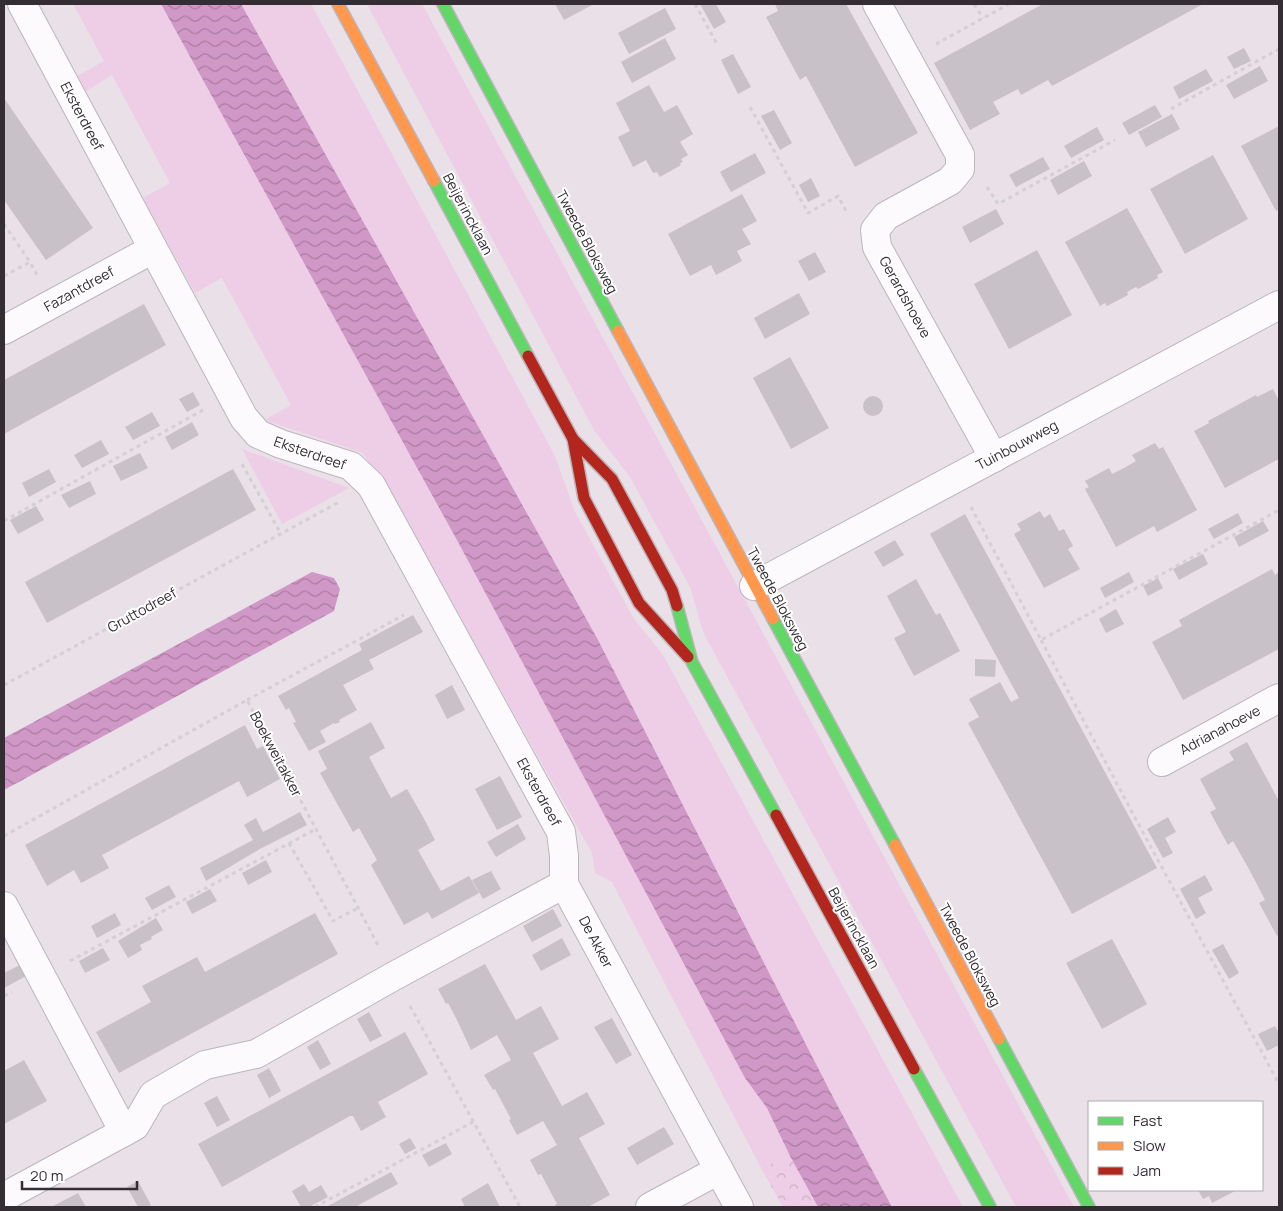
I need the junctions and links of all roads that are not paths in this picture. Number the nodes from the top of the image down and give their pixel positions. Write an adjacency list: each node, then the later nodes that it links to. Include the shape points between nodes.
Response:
1 (22, 4): 5 (street, Eksterdreef)
2 (338, 4): 8 (main road, Beijerincklaan)
3 (443, 4): 10 (main road, Tweede Bloksweg)
4 (877, 4): 9 (street, Gerardshoeve, via 960,155 960,169 950,181 886,216 875,230 877,247)
5 (153, 249): 7 (street, Fazantdreef); 14 (street, Eksterdreef, via 244,418 258,434 351,466 371,485 560,832)
6 (1279, 304): 9 (street, Tuinbouwweg)
7 (4, 330)
8 (573, 439): 11 (main road, Beijerincklaan, via 612,479 672,590); 11 (main road, Beijerincklaan, via 584,498 639,603)
9 (994, 458): 10 (street, Tuinbouwweg)
10 (754, 586): 22 (main road, Tweede Bloksweg)
11 (692, 662): 21 (main road, Beijerincklaan)
12 (1279, 698): 13 (street, Adrianahoeve)
13 (1162, 762)
14 (564, 884): 16 (street, via 256,1054 205,1066 153,1095 135,1126); 17 (street, De Akker)
15 (4, 906): 16 (street)
16 (124, 1132): 18 (street)
17 (719, 1170): 19 (street); 20 (street, De Akker)
18 (4, 1197)
19 (650, 1207)
20 (739, 1207)
21 (990, 1207)
22 (1089, 1207)

